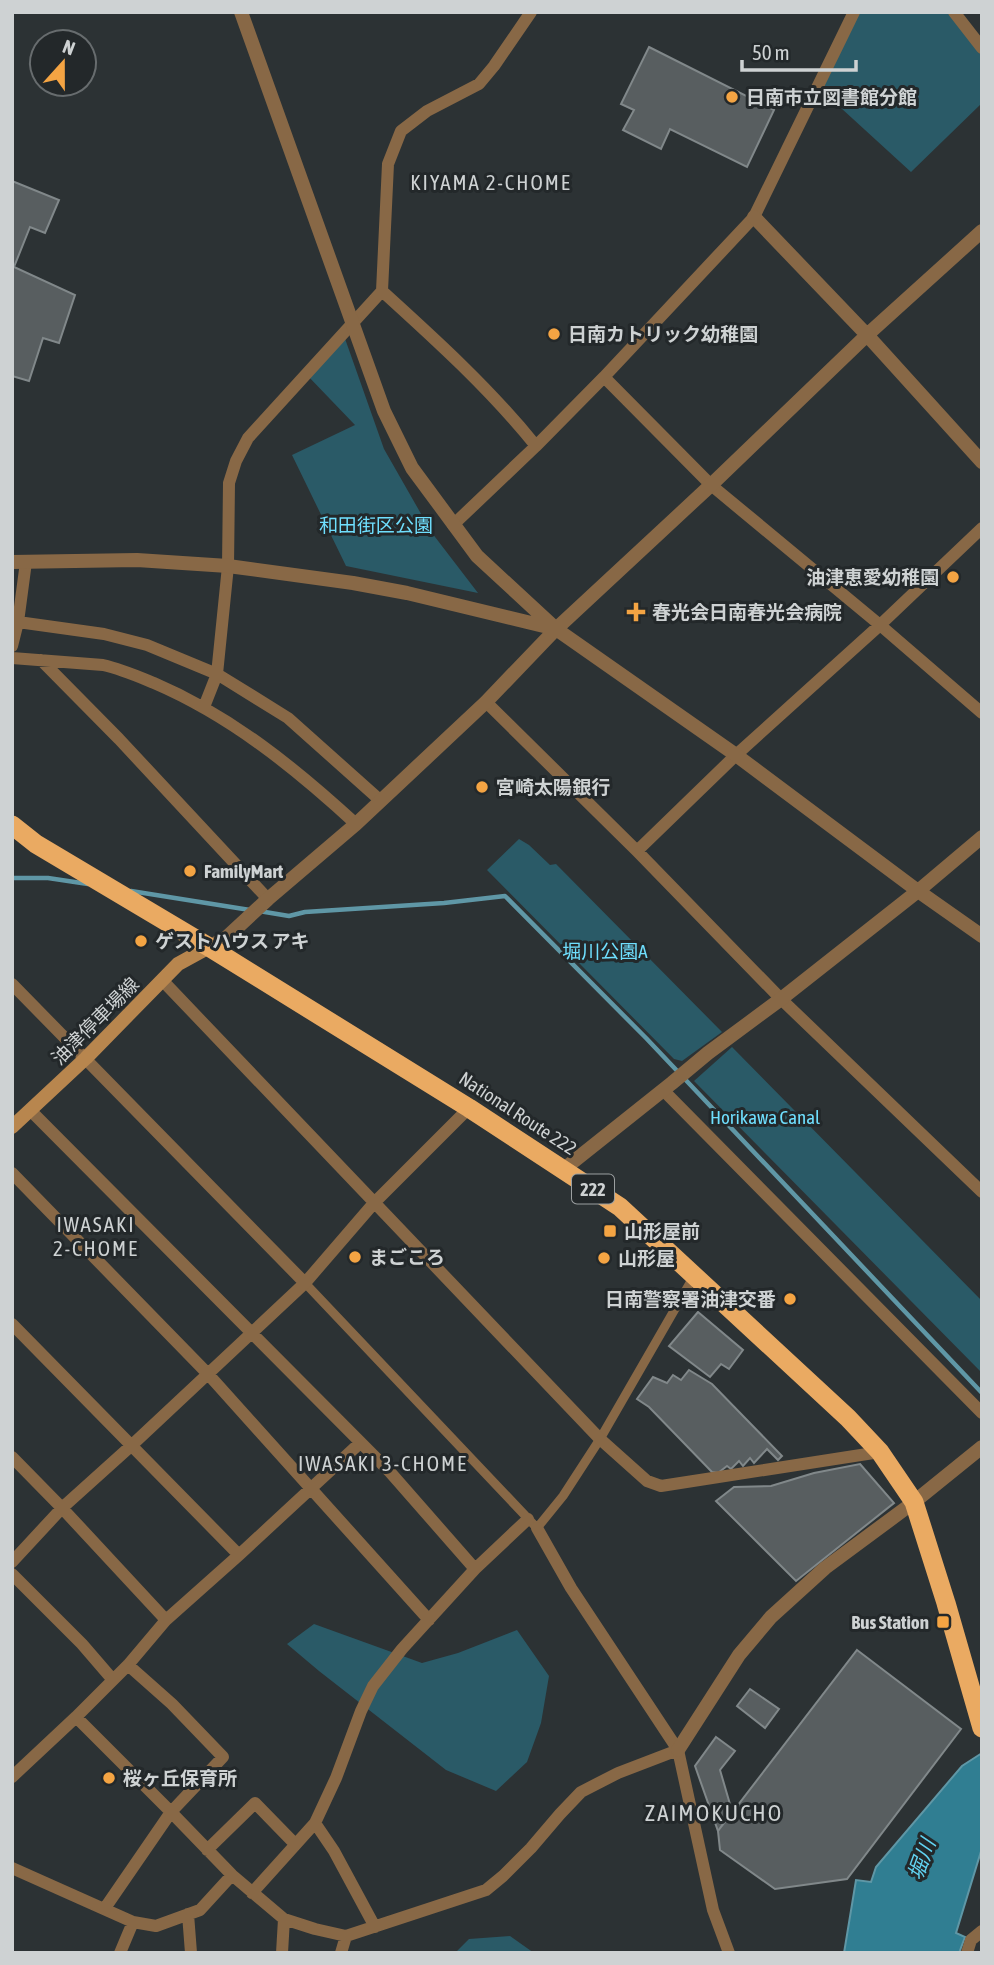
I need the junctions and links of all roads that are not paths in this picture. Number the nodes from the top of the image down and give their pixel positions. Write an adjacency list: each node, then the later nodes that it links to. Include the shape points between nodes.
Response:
1 (241, 12): 9 (street)
2 (531, 12): 8 (street, via 478,83 401,131 388,164)
3 (854, 12): 6 (street)
4 (954, 12): 5 (street)
5 (982, 48)
6 (754, 217): 10 (street); 11 (street)
7 (982, 231): 10 (street)
8 (382, 291): 9 (street); 12 (street, via 506,410)
9 (352, 324): 15 (street, via 384,411 412,468); 18 (street, via 248,438 236,461 229,484)
10 (867, 335): 13 (street); 14 (street)
11 (604, 377): 12 (street); 14 (street)
12 (536, 446): 15 (street)
13 (982, 462)
14 (711, 485): 20 (street); 21 (street)
15 (453, 525): 21 (street, via 477,556)
16 (982, 528): 20 (street)
17 (19, 562): 18 (street, via 137,560); 19 (street)
18 (228, 566): 21 (street, via 394,590); 25 (street)
19 (18, 622): 22 (street); 25 (street, via 147,645)
20 (880, 625): 28 (street); 29 (street)
21 (556, 629): 26 (street); 29 (street)
22 (12, 646)
23 (12, 658): 24 (street)
24 (41, 660): 27 (street, via 117,668); 36 (street)
25 (217, 674): 27 (street); 30 (street, via 288,718)
26 (486, 702): 30 (street); 34 (street)
27 (204, 708): 31 (street, via 264,746)
28 (982, 713)
29 (736, 755): 34 (street); 35 (street)
30 (381, 801): 31 (street)
31 (356, 824): 36 (street)
32 (12, 825): 38 (highway, National Route 222 / 222, via 36,844)
33 (982, 837): 35 (street)
34 (637, 851): 41 (street)
35 (918, 891): 37 (street); 41 (street)
36 (268, 899): 38 (street, via 227,937)
37 (982, 936)
38 (209, 947): 39 (main road, 油津停車場線, via 178,964); 44 (highway, National Route 222 / 222)
39 (162, 980): 42 (main road, 油津停車場線); 50 (street)
40 (12, 984): 42 (street)
41 (781, 999): 43 (street); 49 (street)
42 (86, 1058): 45 (main road, 油津停車場線); 52 (street)
43 (668, 1087): 47 (street); 56 (street)
44 (469, 1108): 47 (highway, National Route 222 / 222); 50 (street)
45 (31, 1111): 46 (main road, 油津停車場線); 54 (street)
46 (12, 1127)
47 (564, 1169): 51 (highway, National Route 222 / 222, via 620,1207)
48 (12, 1173): 55 (street)
49 (982, 1192)
50 (374, 1203): 52 (street); 57 (street)
51 (694, 1276): 57 (street); 61 (highway, National Route 222 / 222)
52 (305, 1283): 54 (street); 66 (street)
53 (12, 1324): 59 (street)
54 (251, 1333): 55 (street); 58 (street)
55 (208, 1374): 59 (street); 63 (street)
56 (982, 1413)
57 (600, 1439): 61 (street, via 647,1481 661,1486); 66 (street, via 564,1496)
58 (360, 1443): 63 (street); 69 (street)
59 (132, 1445): 65 (street); 67 (street)
60 (982, 1447): 64 (street)
61 (880, 1452): 64 (highway, National Route 222 / 222)
62 (12, 1457): 65 (street)
63 (311, 1489): 67 (street); 72 (street)
64 (914, 1502): 76 (highway, National Route 222 / 222); 77 (street, via 825,1568 771,1617 739,1655)
65 (62, 1508): 68 (street); 71 (street)
66 (533, 1524): 69 (street); 77 (street, via 570,1588)
67 (239, 1555): 71 (street)
68 (12, 1562)
69 (475, 1569): 72 (street)
70 (12, 1574): 74 (street)
71 (166, 1620): 73 (street)
72 (429, 1620): 80 (street, via 373,1686)
73 (128, 1665): 74 (street); 79 (street, via 223,1757)
74 (113, 1680): 75 (street)
75 (76, 1717): 78 (street); 79 (street)
76 (982, 1728)
77 (678, 1749): 90 (street, via 582,1792 486,1890); 97 (street, via 713,1910)
78 (12, 1777)
79 (171, 1812): 82 (street); 86 (street)
80 (315, 1823): 81 (street); 90 (street)
81 (295, 1844): 82 (street, via 256,1803); 85 (street)
82 (207, 1850): 84 (street)
83 (12, 1868): 86 (street)
84 (232, 1875): 85 (street); 87 (street, via 200,1910)
85 (252, 1894): 88 (street)
86 (105, 1908): 89 (street)
87 (188, 1914): 89 (street, via 156,1926); 94 (street)
88 (284, 1919): 92 (street); 95 (street)
89 (133, 1922): 93 (street)
90 (375, 1927): 92 (street)
91 (982, 1931): 98 (street, via 971,1940)
92 (346, 1936): 96 (street)
93 (120, 1953)
94 (191, 1953)
95 (282, 1953)
96 (341, 1953)
97 (729, 1953)
98 (967, 1953)

